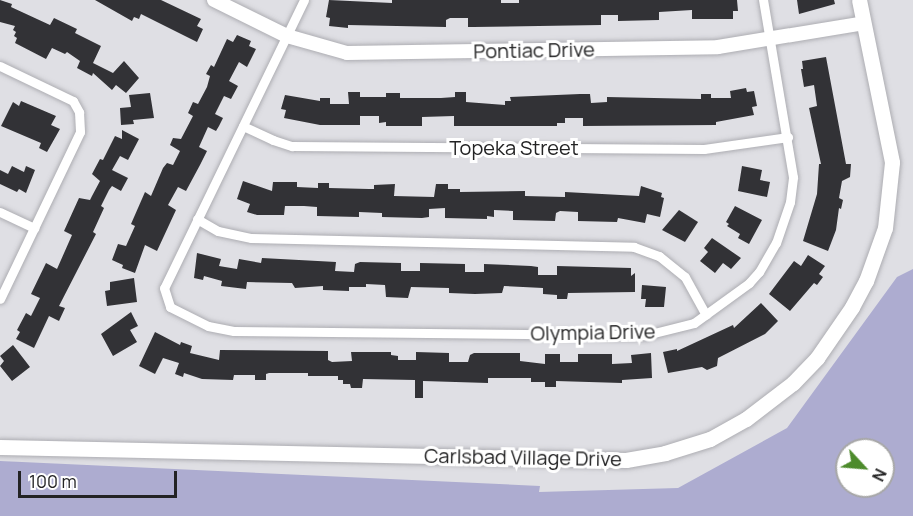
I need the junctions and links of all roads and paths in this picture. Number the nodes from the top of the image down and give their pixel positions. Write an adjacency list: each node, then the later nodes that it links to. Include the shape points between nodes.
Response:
1 (214, 0): 6 (main road, Pontiac Drive)
2 (304, 0): 6 (street)
3 (763, 0): 7 (street, Olympia Drive)
4 (859, 0): 5 (main road, Carlsbad Village Drive)
5 (864, 23): 7 (main road, Pontiac Drive); 16 (main road, Carlsbad Village Drive, via 892,162 885,228 866,281 817,358 793,383 746,419 710,439 626,460)
6 (287, 36): 7 (main road, Pontiac Drive, via 347,53 718,47); 9 (street)
7 (771, 40): 10 (street, Olympia Drive)
8 (0, 66): 13 (street, via 73,101 79,111 80,132)
9 (243, 126): 10 (street, Topeka Street, via 292,146 704,149); 12 (street)
10 (788, 137): 15 (street, Olympia Drive, via 793,177 790,202 776,243 749,283)
11 (0, 212): 13 (street)
12 (197, 219): 15 (street, via 218,231 251,238 634,247 659,256 685,277); 15 (street, Olympia Drive, via 164,288 170,307 208,326 234,331 646,335 694,323)
13 (34, 228): 14 (street)
14 (0, 298)
15 (706, 315)
16 (0, 447)

